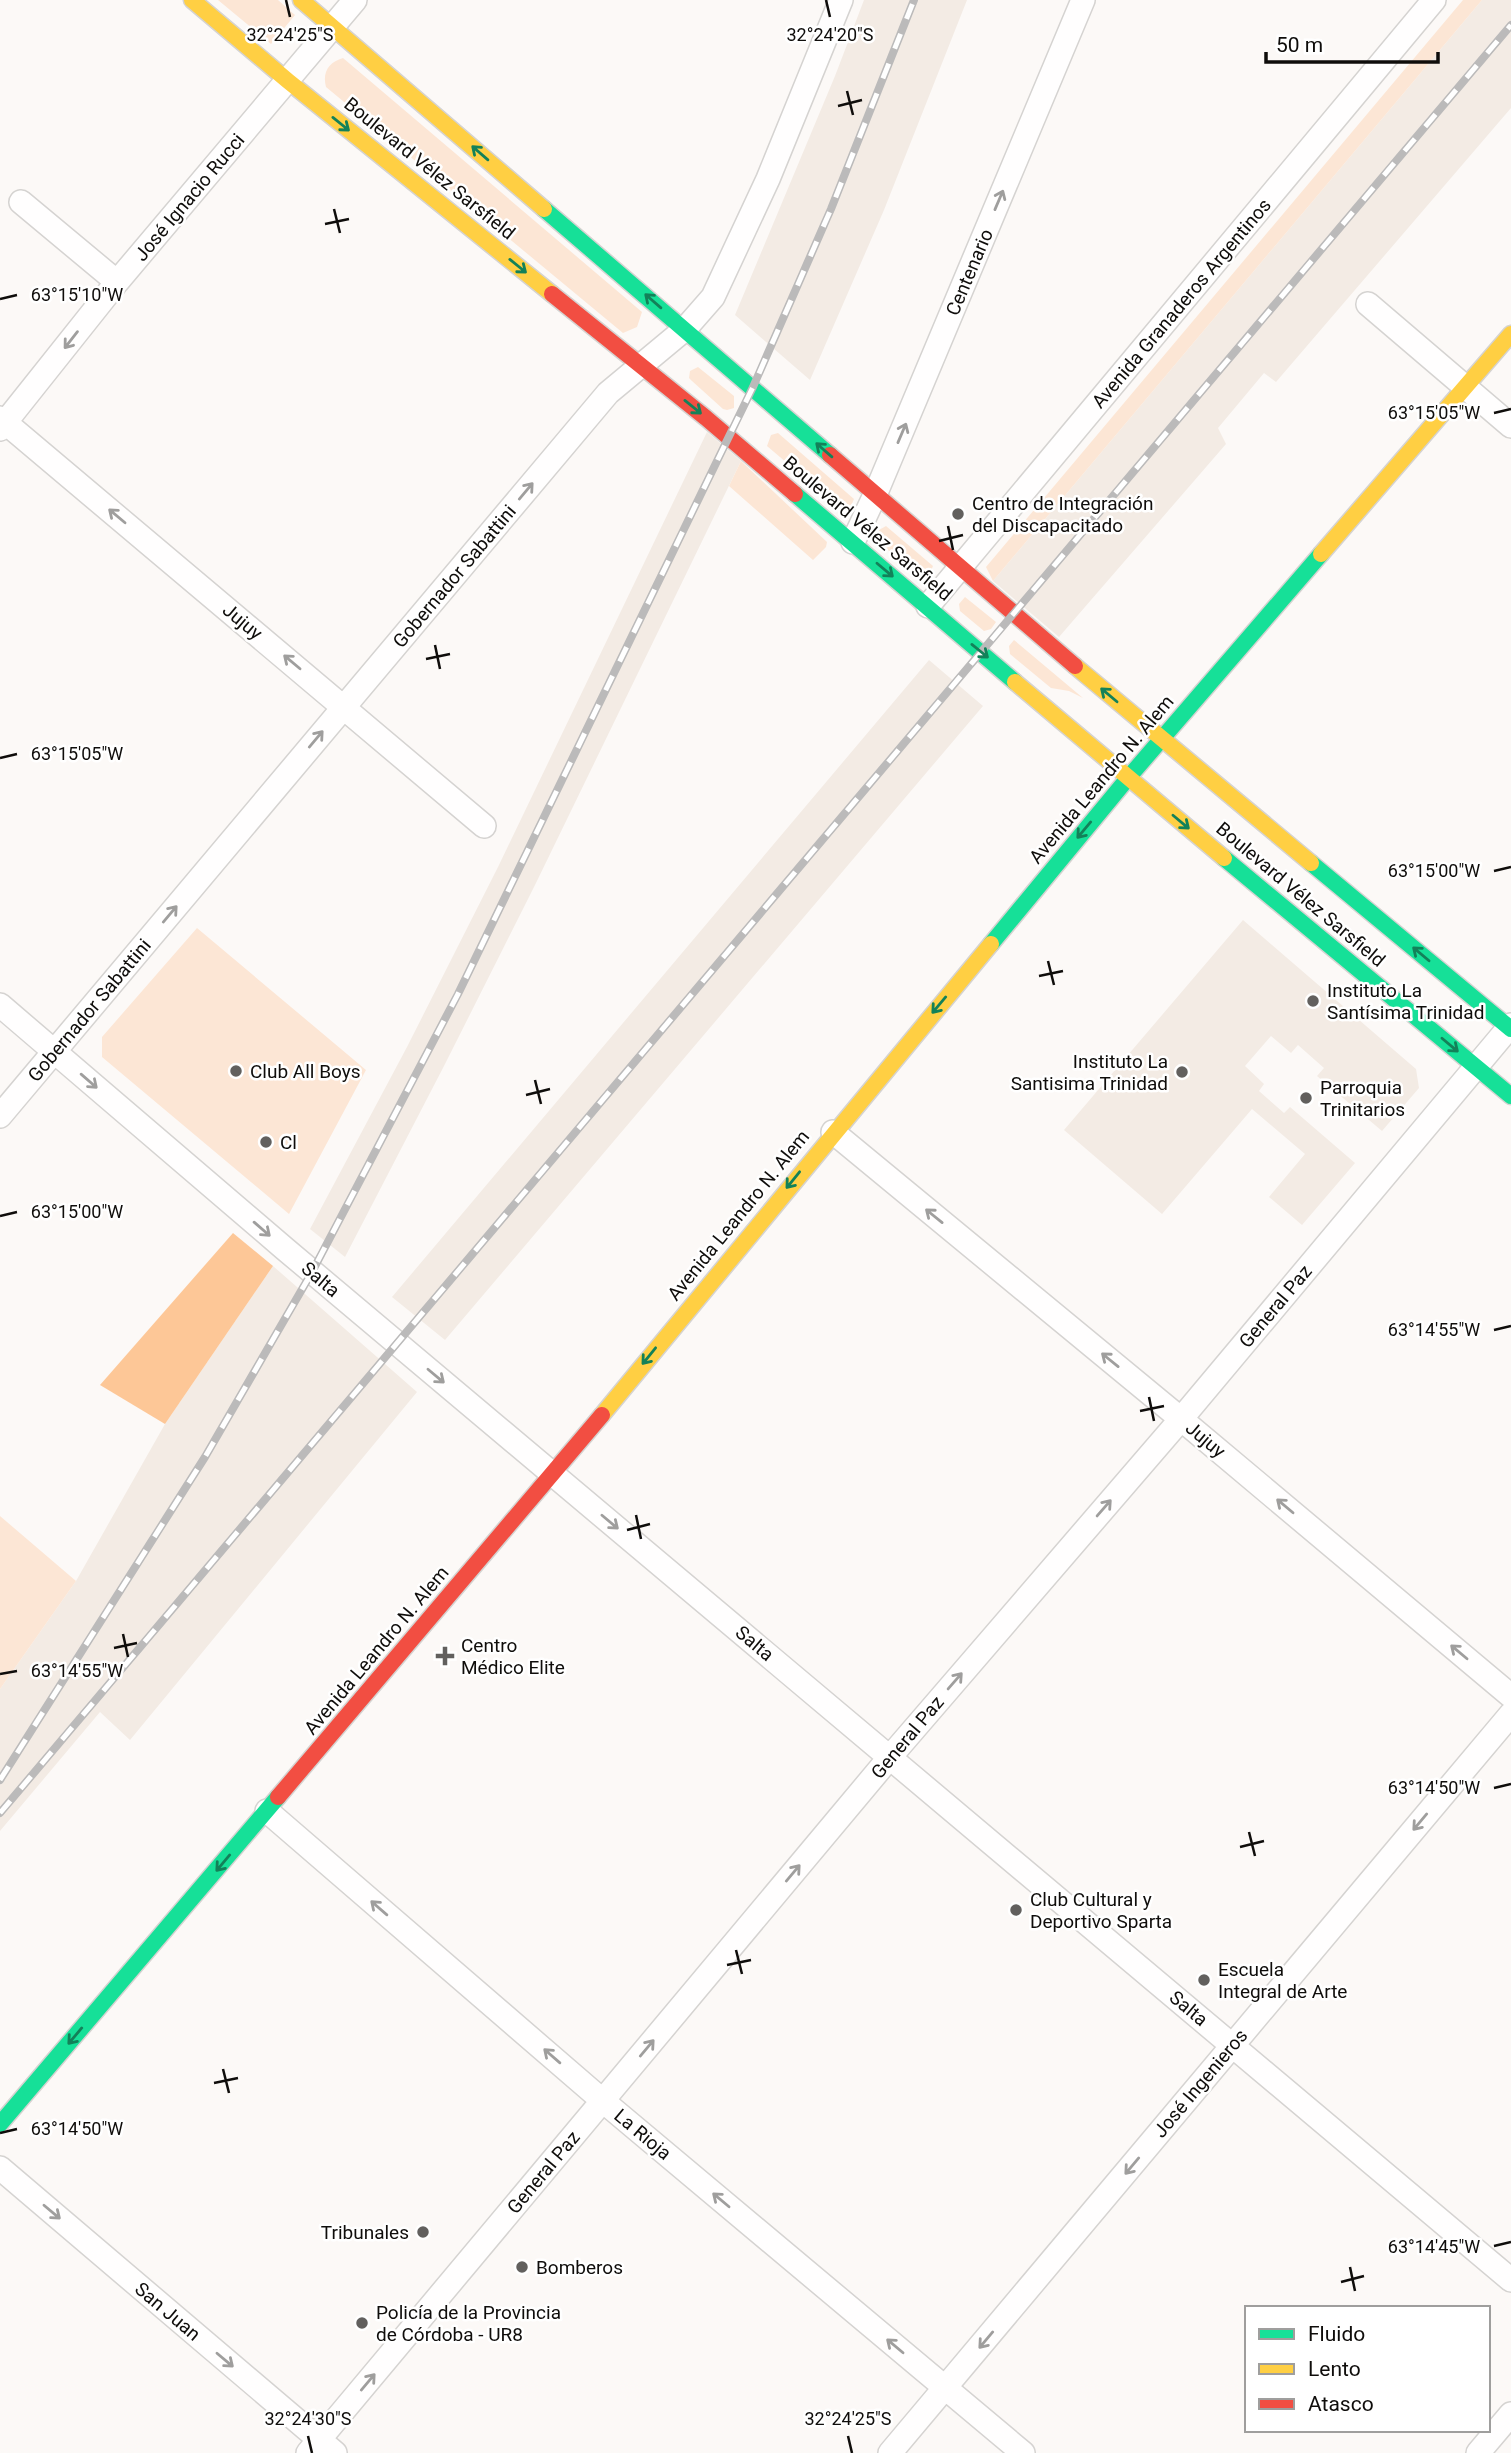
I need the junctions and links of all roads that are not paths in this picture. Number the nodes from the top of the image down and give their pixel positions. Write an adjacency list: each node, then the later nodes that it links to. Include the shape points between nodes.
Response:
1 (192, 0): 8 (main road, Boulevard Vélez Sarsfield)
2 (302, 0): 7 (main road, Boulevard Vélez Sarsfield)
3 (355, 0): 7 (street, José Ignacio Rucci)
4 (841, 0): 12 (street, Gobernador Sabattini, via 768,179 713,297)
5 (1083, 0): 18 (street, Centenario, one-way to 5)
6 (1434, 0): 20 (street, Avenida Granaderos Argentinos)
7 (333, 26): 8 (street, José Ignacio Rucci); 12 (main road, Boulevard Vélez Sarsfield, one-way to 7)
8 (288, 81): 10 (street, José Ignacio Rucci); 14 (main road, Boulevard Vélez Sarsfield, one-way to 14)
9 (21, 202): 10 (street)
10 (117, 282): 16 (street, José Ignacio Rucci, one-way to 16)
11 (1368, 304): 15 (street)
12 (685, 329): 14 (street, Gobernador Sabattini); 18 (main road, Boulevard Vélez Sarsfield, one-way to 12)
13 (1511, 334): 15 (main road, Avenida Leandro N. Alem)
14 (640, 364): 19 (main road, Boulevard Vélez Sarsfield, one-way to 19); 22 (street, Gobernador Sabattini, one-way to 14, via 608,393)
15 (1465, 387): 17 (street); 23 (main road, Avenida Leandro N. Alem)
16 (2, 423): 22 (street, Jujuy, one-way to 16)
17 (1511, 426)
18 (875, 495): 19 (street, Centenario); 20 (main road, Boulevard Vélez Sarsfield)
19 (853, 542): 21 (main road, Boulevard Vélez Sarsfield, one-way to 21)
20 (959, 569): 21 (street, Avenida Granaderos Argentinos); 23 (main road, Boulevard Vélez Sarsfield, one-way to 20)
21 (928, 606): 24 (main road, Boulevard Vélez Sarsfield, one-way to 24)
22 (344, 706): 25 (street, Jujuy); 28 (street, Gobernador Sabattini, one-way to 22)
23 (1162, 738): 24 (main road, Avenida Leandro N. Alem); 27 (main road, Boulevard Vélez Sarsfield, one-way to 23)
24 (1128, 778): 29 (main road, Boulevard Vélez Sarsfield, one-way to 29); 32 (main road, Avenida Leandro N. Alem, one-way to 32)
25 (484, 826)
26 (0, 1005): 28 (street, Salta)
27 (1510, 1028): 29 (street, General Paz)
28 (54, 1051): 31 (street, Gobernador Sabattini); 34 (street, Salta, one-way to 34)
29 (1476, 1067): 30 (main road, Boulevard Vélez Sarsfield); 33 (street, General Paz)
30 (1511, 1096)
31 (0, 1116)
32 (833, 1132): 33 (street, Jujuy, one-way to 32); 34 (main road, Avenida Leandro N. Alem, one-way to 34)
33 (1181, 1419): 35 (street, Jujuy, one-way to 33); 37 (street, General Paz, one-way to 33)
34 (553, 1474): 37 (street, Salta, one-way to 37); 38 (main road, Avenida Leandro N. Alem)
35 (1511, 1696)
36 (1511, 1714): 39 (street, José Ingenieros, one-way to 39)
37 (890, 1757): 39 (street, Salta); 40 (street, General Paz, one-way to 37)
38 (267, 1811): 40 (street, La Rioja, one-way to 38); 41 (main road, Avenida Leandro N. Alem, one-way to 41)
39 (1232, 2045): 43 (street, Salta); 44 (street, José Ingenieros, one-way to 44)
40 (603, 2101): 44 (street, La Rioja, one-way to 40); 46 (street, General Paz, one-way to 40)
41 (0, 2124)
42 (0, 2168): 46 (street, San Juan, one-way to 46)
43 (1511, 2280)
44 (945, 2388): 47 (street, José Ingenieros); 48 (street, La Rioja)
45 (1511, 2414): 49 (street)
46 (321, 2448)
47 (890, 2453)
48 (1023, 2453)
49 (1478, 2453)

